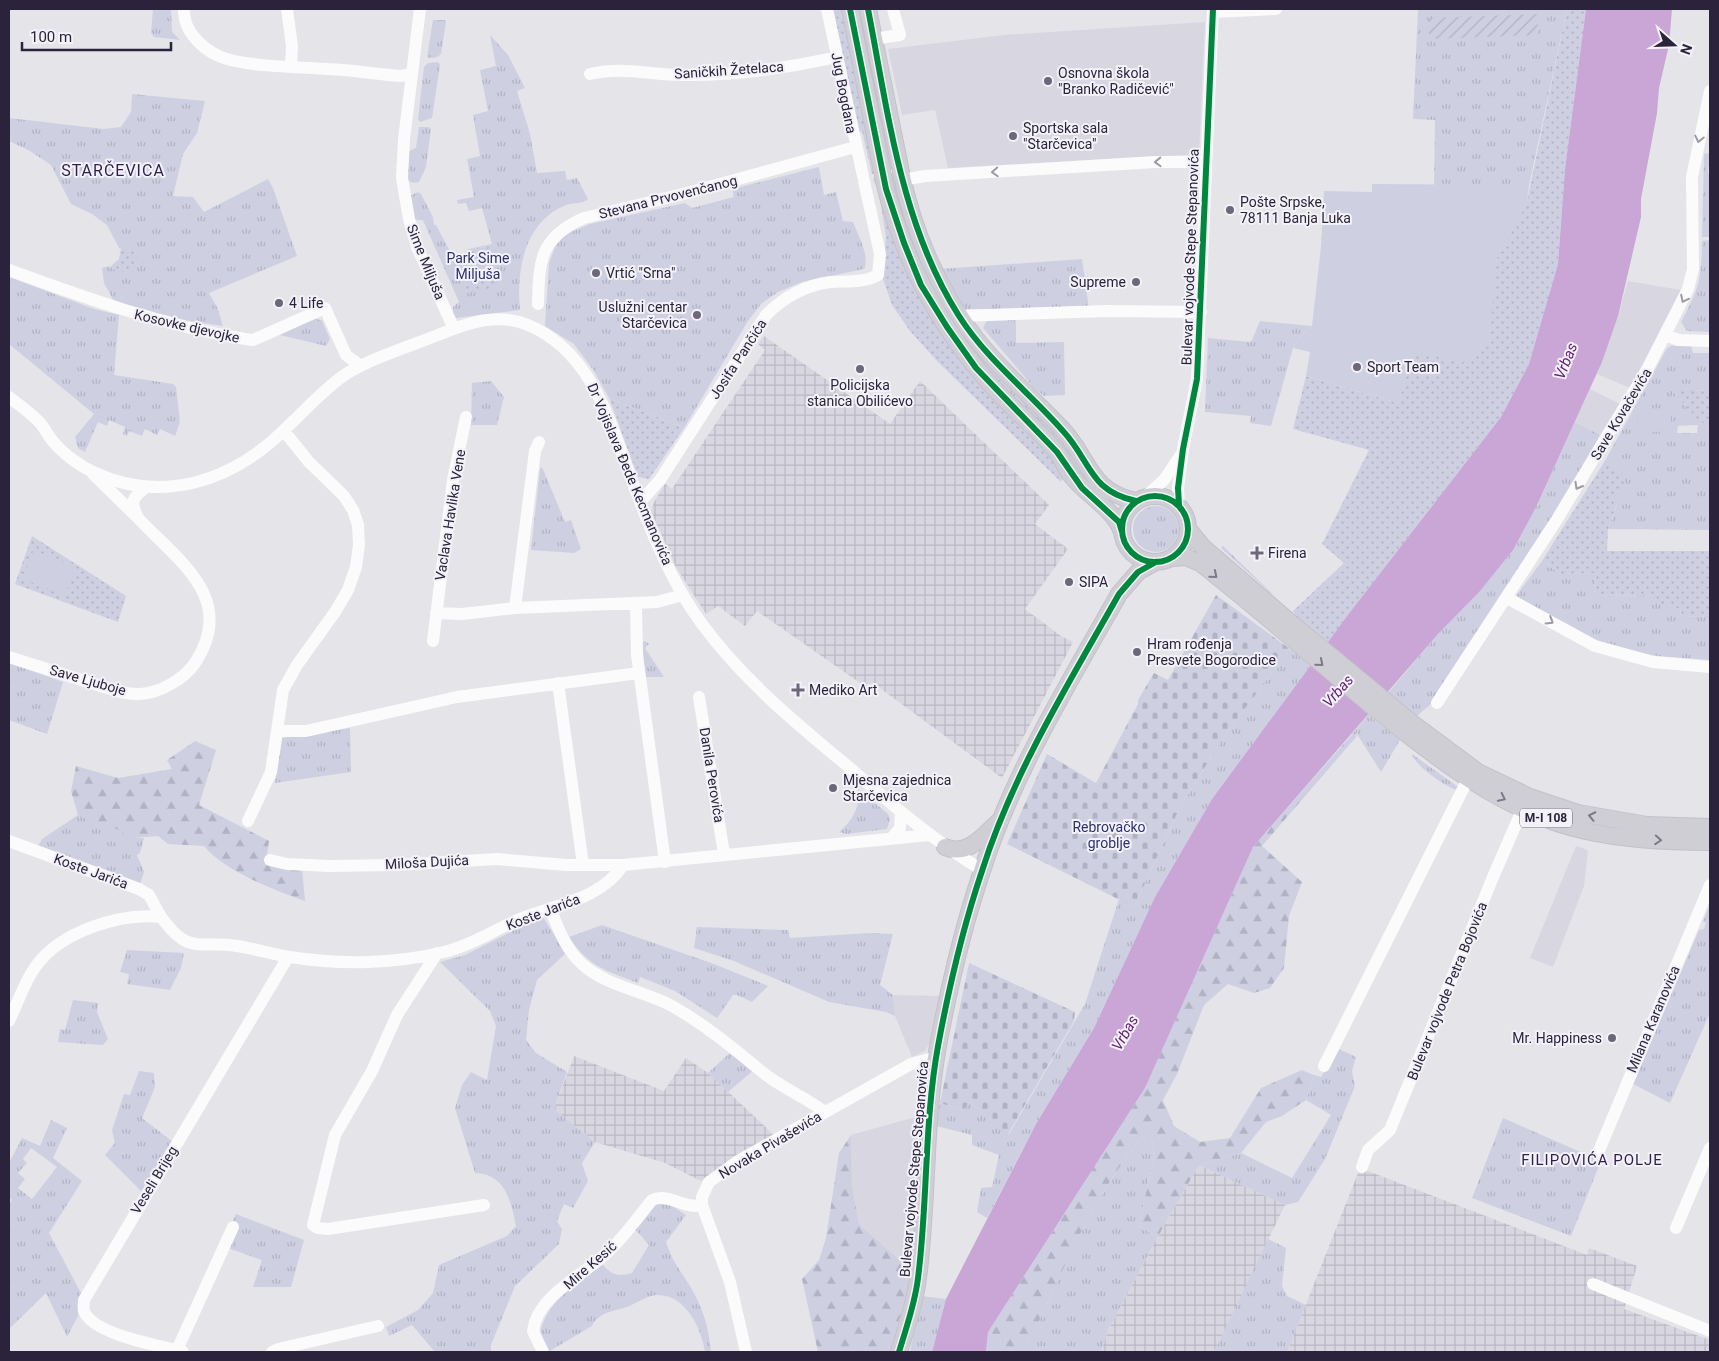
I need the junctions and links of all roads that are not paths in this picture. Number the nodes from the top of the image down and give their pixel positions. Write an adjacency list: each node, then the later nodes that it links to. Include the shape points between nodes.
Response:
1 (184, 9): 12 (street, via 191,33 212,53 236,61)
2 (287, 9): 12 (street)
3 (420, 9): 13 (street, Sime Miljuša)
4 (827, 9): 11 (street, Jug Bogdana)
5 (850, 9): 40 (main road, via 882,174 912,264 929,300 992,387 1050,444 1086,492 1119,522)
6 (868, 9): 10 (main road)
7 (893, 9): 10 (street, via 900,35)
8 (1276, 9): 9 (street, Bulevar vojvode Stepe Stepanovića)
9 (1213, 10): 17 (street, Bulevar vojvode Stepe Stepanovića)
10 (874, 39): 18 (main road)
11 (837, 57): 14 (street, Saničkih Žetelaca, via 772,68 704,74 661,74 627,69); 16 (street, Jug Bogdana)
12 (291, 67): 13 (street, via 400,76)
13 (412, 74): 24 (street, Sime Miljuša, via 404,138 404,191 417,247)
14 (590, 74)
15 (1710, 91): 25 (street, Save Kovačevića, one-way to 25, via 1692,177 1693,269 1688,289)
16 (855, 147): 20 (street, Jug Bogdana, via 880,254); 21 (street, Stevana Prvovenčanog, via 570,224 556,234 544,254 539,271)
17 (1206, 162): 18 (street, one-way to 18, via 1147,162 925,176); 22 (street, Bulevar vojvode Stepe Stepanovića)
18 (901, 173): 23 (main road, via 927,253)
19 (9, 270): 27 (street, Kosovke djevojke, via 153,320 253,340 325,308 346,355)
20 (878, 275): 36 (street, Josifa Pančića, via 811,286 778,303 766,315 660,480)
21 (538, 304)
22 (1200, 312): 23 (street, via 1106,311); 32 (street, Bulevar vojvode Stepe Stepanovića, via 1196,393)
23 (959, 316): 35 (main road, via 1002,369 1064,431 1091,473 1108,491 1121,498)
24 (454, 329): 27 (street, Dr Vojislava Đede Kecmanovića); 36 (street, Dr Vojislava Đede Kecmanovića, via 490,319 517,322 553,339 570,353 589,377 603,406)
25 (1665, 335): 26 (street, via 1680,340); 44 (street, Save Kovačevića, one-way to 44, via 1564,508)
26 (1710, 341)
27 (361, 366): 30 (street, Dr Vojislava Đede Kecmanovića, via 333,384)
28 (9, 397): 33 (street, via 42,424 60,448)
29 (466, 417): 47 (street, Vaclava Havlika Vene, via 453,480)
30 (284, 431): 34 (street, Dr Vojislava Đede Kecmanovića, via 254,456 220,475 187,485); 57 (street, via 344,496 358,525 359,545 348,590 283,690)
31 (540, 442): 46 (street, via 535,451)
32 (1183, 449): 35 (street, Bulevar vojvode Stepe Stepanovića, via 1164,480); 37 (street, Bulevar vojvode Stepe Stepanovića)
33 (90, 470): 34 (street, Dr Vojislava Đede Kecmanovića, via 114,480); 38 (street, Save Ljuboje)
34 (146, 487): 38 (street, via 134,499 132,506)
35 (1141, 499): 37 (main road, via 1163,496); 40 (main road, via 1125,515)
36 (640, 502): 43 (street, Dr Vojislava Đede Kecmanovića)
37 (1179, 505): 39 (main road, M-I 108)
38 (138, 518): 50 (street, Save Ljuboje, via 187,567 204,591 208,628 203,651 192,666 172,683 141,694 117,691)
39 (1189, 530): 41 (main road, via 1184,547); 48 (main road, M-I 108)
40 (1124, 538): 41 (main road, M-I 108, via 1138,557); 42 (main road, Bulevar vojvode Stepe Stepanovića, via 1126,568)
41 (1164, 560): 42 (main road, Bulevar vojvode Stepe Stepanovića, via 1138,572); 48 (main road, M-I 108, one-way to 48, via 1186,557 1200,563)
42 (1119, 594): 61 (main road, Bulevar vojvode Stepe Stepanovića, via 1034,750)
43 (683, 595): 45 (street, via 657,602); 60 (street, Dr Vojislava Đede Kecmanovića, via 702,624 745,675)
44 (1507, 598): 51 (street, one-way to 51, via 1595,646 1653,662); 55 (street, Save Kovačevića)
45 (636, 603): 46 (street); 52 (street)
46 (515, 608): 47 (street, via 462,614)
47 (436, 613): 49 (street, Vaclava Havlika Vene)
48 (1286, 627): 56 (main road, M-I 108)
49 (433, 641)
50 (9, 657)
51 (1710, 667)
52 (639, 672): 53 (street); 71 (street)
53 (558, 682): 57 (street, via 457,697 306,731); 72 (street)
54 (699, 697): 69 (street, Danila Perovića)
55 (1437, 703)
56 (1408, 727): 58 (main road, M-I 108); 63 (main road, M-I 108, one-way to 56, via 1620,822 1551,806 1478,772)
57 (277, 731): 62 (street, via 271,772)
58 (1468, 779): 59 (main road, M-I 108, one-way to 59); 82 (street)
59 (1523, 808): 67 (main road, M-I 108, one-way to 67, via 1585,831 1646,840); 86 (street, Bulevar vojvode Petra Bojovića, via 1390,1130 1368,1150)
60 (901, 812): 64 (street, Dr Vojislava Đede Kecmanovića); 65 (street, via 900,828)
61 (1002, 819): 68 (main road, via 972,845 960,850); 74 (main road, Bulevar vojvode Stepe Stepanovića)
62 (248, 821)
63 (1710, 827)
64 (929, 835): 65 (street); 68 (street, Dr Vojislava Đede Kecmanovića)
65 (891, 839): 69 (street)
66 (9, 841): 77 (street, Koste Jarića, via 139,889 149,895)
67 (1710, 842)
68 (945, 848): 74 (street, Dr Vojislava Đede Kecmanovića)
69 (724, 854): 71 (street)
70 (270, 860): 72 (street, Miloša Dujića, via 329,866 497,859)
71 (665, 862): 73 (street)
72 (583, 865): 73 (street, Miloša Dujića)
73 (623, 866): 76 (street, Koste Jarića, via 616,876 594,892)
74 (982, 870): 81 (main road, Bulevar vojvode Stepe Stepanovića, via 956,965)
75 (1710, 885): 85 (street, Milana Karanovića)
76 (550, 908): 78 (street, Koste Jarića, via 464,946); 83 (street, via 562,937 573,955 586,967 690,1017 774,1080)
77 (161, 918): 79 (street, Koste Jarića, via 182,940 191,943 239,946); 80 (street, via 120,919 98,925 54,949 34,967)
78 (437, 953): 79 (street, Koste Jarića, via 365,962); 87 (street, via 397,1015 372,1071 336,1135 313,1225 328,1229)
79 (288, 957): 94 (street, Veseli Brijeg, via 84,1300 84,1312 106,1330)
80 (9, 1021)
81 (937, 1057): 83 (street, Novaka Pivaševića, via 911,1064); 98 (main road, Bulevar vojvode Stepe Stepanovića, via 928,1121 918,1278)
82 (1324, 1066)
83 (825, 1112): 88 (street, Novaka Pivaševića, via 738,1161 714,1179 704,1191)
84 (1710, 1148): 90 (street)
85 (1598, 1153)
86 (1362, 1167)
87 (484, 1205)
88 (702, 1205): 96 (street, Mire Kesić, via 689,1206 660,1197 652,1200 612,1249 566,1284 539,1312 533,1331); 97 (street, via 730,1282)
89 (233, 1227): 94 (street)
90 (1676, 1228)
91 (1593, 1284): 93 (street)
92 (378, 1326): 95 (street)
93 (1710, 1331)
94 (180, 1351)
95 (272, 1352)
96 (543, 1352)
97 (746, 1352)
98 (899, 1352)

